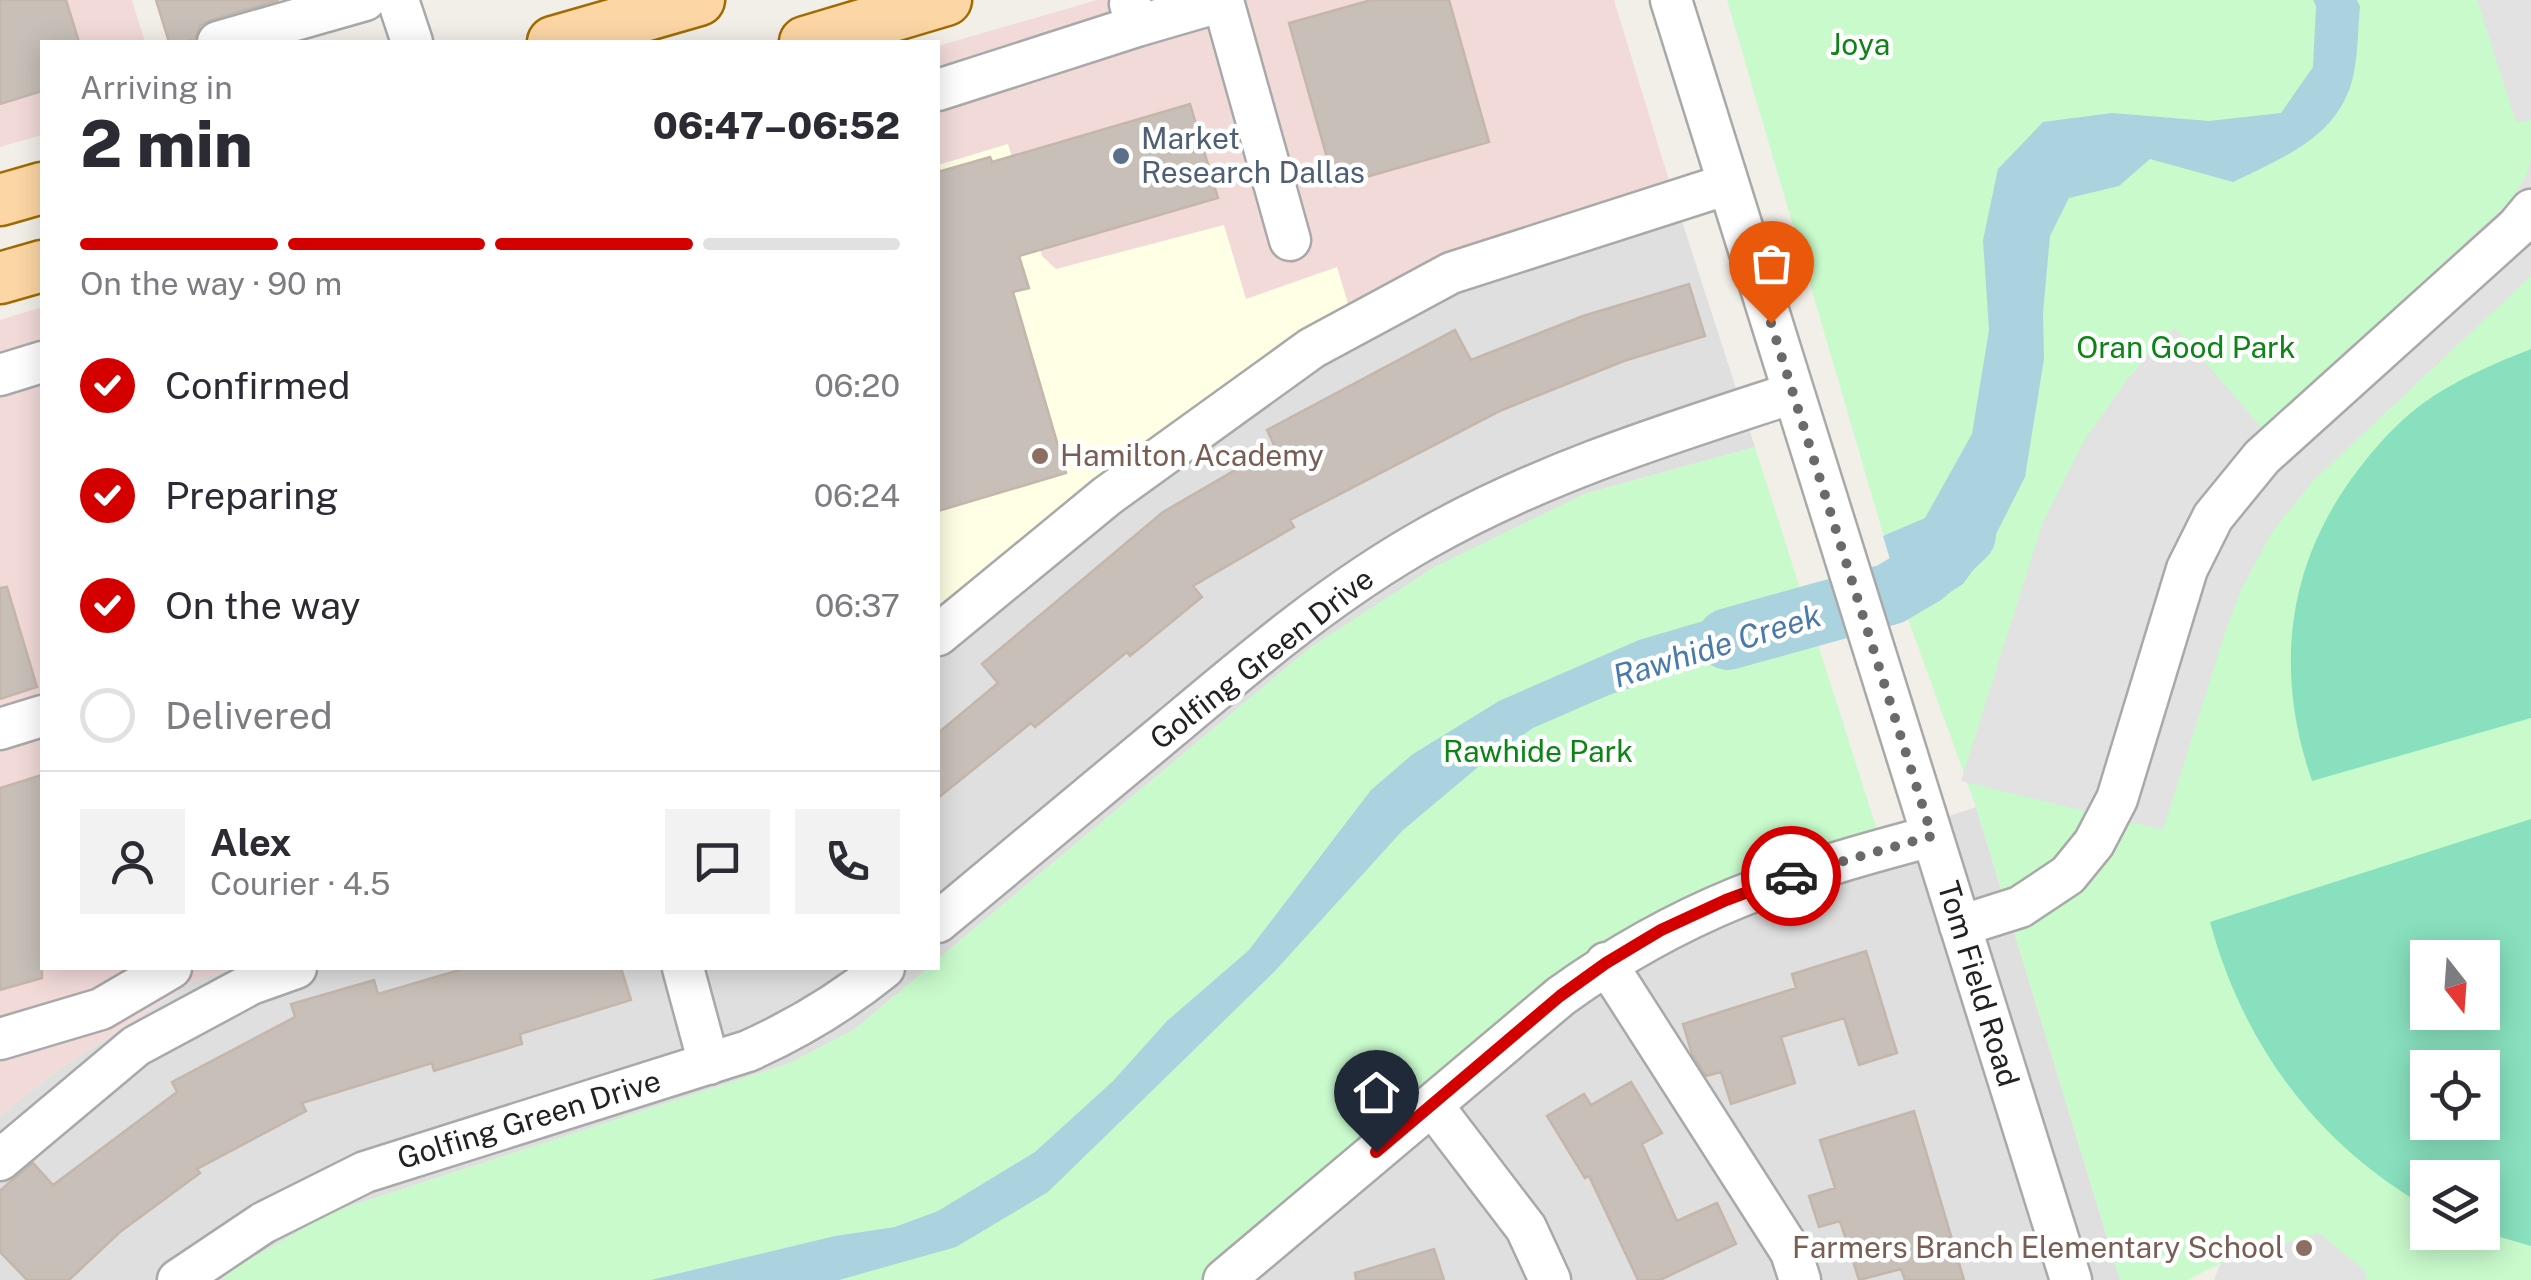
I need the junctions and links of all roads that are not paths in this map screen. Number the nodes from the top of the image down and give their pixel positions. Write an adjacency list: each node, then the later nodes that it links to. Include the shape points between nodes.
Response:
1 (365, 0): 9 (street)
2 (398, 0): 10 (street)
3 (699, 0): 7 (main road)
4 (946, 0): 12 (main road)
5 (1672, 0): 14 (street, Tom Field Road)
6 (1224, 1): 8 (street); 18 (street)
7 (613, 12): 11 (main road)
8 (1133, 13): 13 (street)
9 (225, 40)
10 (411, 40)
11 (557, 40)
12 (812, 40)
13 (940, 89)
14 (1728, 184): 23 (street, Tom Field Road); 24 (street, via 1451,273 1312,348 1107,496)
15 (40, 189): 16 (main road)
16 (0, 200)
17 (2531, 210): 29 (street, via 2262,457 2214,517 2187,568 2117,799 2094,844 2068,875 2020,907)
18 (1290, 240)
19 (40, 267): 20 (main road)
20 (0, 278)
21 (40, 363): 22 (street)
22 (0, 375)
23 (1793, 392): 27 (street, Tom Field Road); 28 (street, Golfing Green Drive, via 1515,492 1355,582)
24 (940, 633)
25 (40, 717): 26 (street)
26 (0, 729)
27 (1932, 836): 29 (street, Tom Field Road); 30 (street, via 1726,900)
28 (940, 920)
29 (1960, 926): 43 (street, Tom Field Road)
30 (1606, 963): 37 (street); 42 (street, via 1791,1252)
31 (168, 970): 35 (street, via 101,1010)
32 (290, 970): 38 (street, via 136,1046)
33 (683, 970): 36 (street)
34 (881, 970): 36 (street, Golfing Green Drive, via 791,1032)
35 (0, 1039)
36 (709, 1064): 40 (street, Golfing Green Drive, via 364,1172 263,1223)
37 (1432, 1104): 39 (street); 41 (street, via 1526,1228)
38 (0, 1160)
39 (1236, 1276)
40 (178, 1280)
41 (1550, 1280)
42 (1800, 1280)
43 (2071, 1280)

